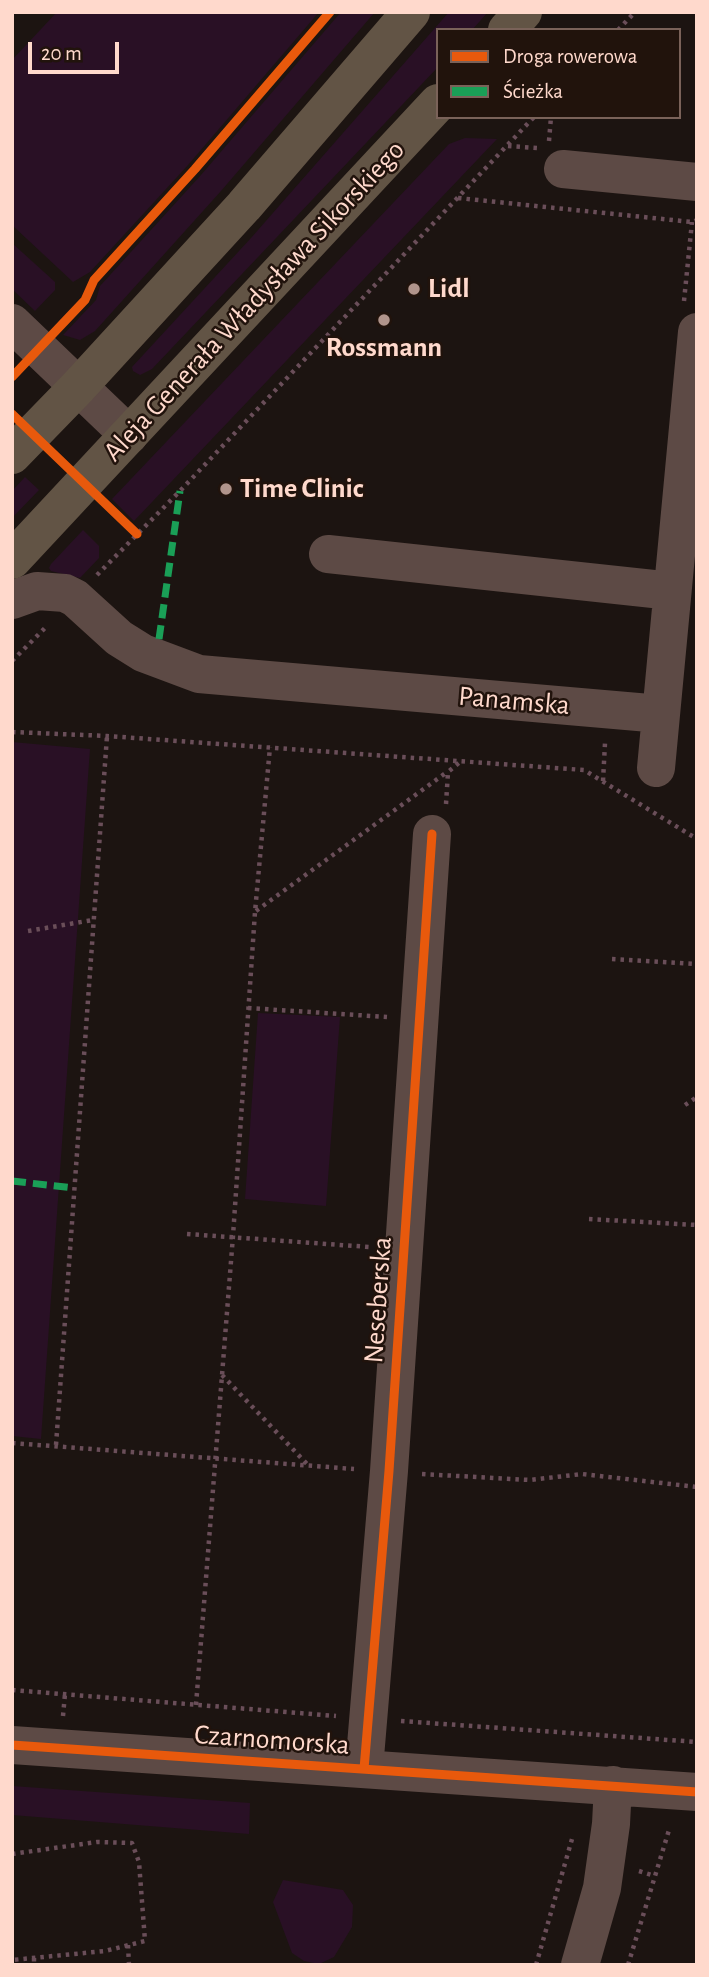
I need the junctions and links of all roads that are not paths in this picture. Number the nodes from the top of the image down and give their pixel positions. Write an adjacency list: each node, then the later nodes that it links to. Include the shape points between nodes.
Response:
1 (411, 12): 9 (main road)
2 (523, 12): 3 (main road)
3 (509, 28)
4 (436, 105): 10 (main road, Aleja Generała Władysława Sikorskiego)
5 (556, 159): 6 (street)
6 (697, 182)
7 (12, 323): 9 (street)
8 (697, 332): 14 (street)
9 (78, 387): 10 (street); 11 (main road)
10 (129, 435): 13 (main road, Aleja Generała Władysława Sikorskiego)
11 (12, 454)
12 (328, 554): 14 (street)
13 (12, 559)
14 (672, 591): 16 (street)
15 (12, 600): 16 (street, Panamska, via 37,591 65,593 143,653 199,674)
16 (661, 714): 17 (street)
17 (656, 768)
18 (432, 834): 20 (street, Neseberska)
19 (12, 1745): 20 (street, Czarnomorska)
20 (364, 1769): 21 (street, Czarnomorska)
21 (613, 1785): 22 (street, Czarnomorska); 23 (street, via 602,1888)
22 (697, 1792)
23 (580, 1965)

